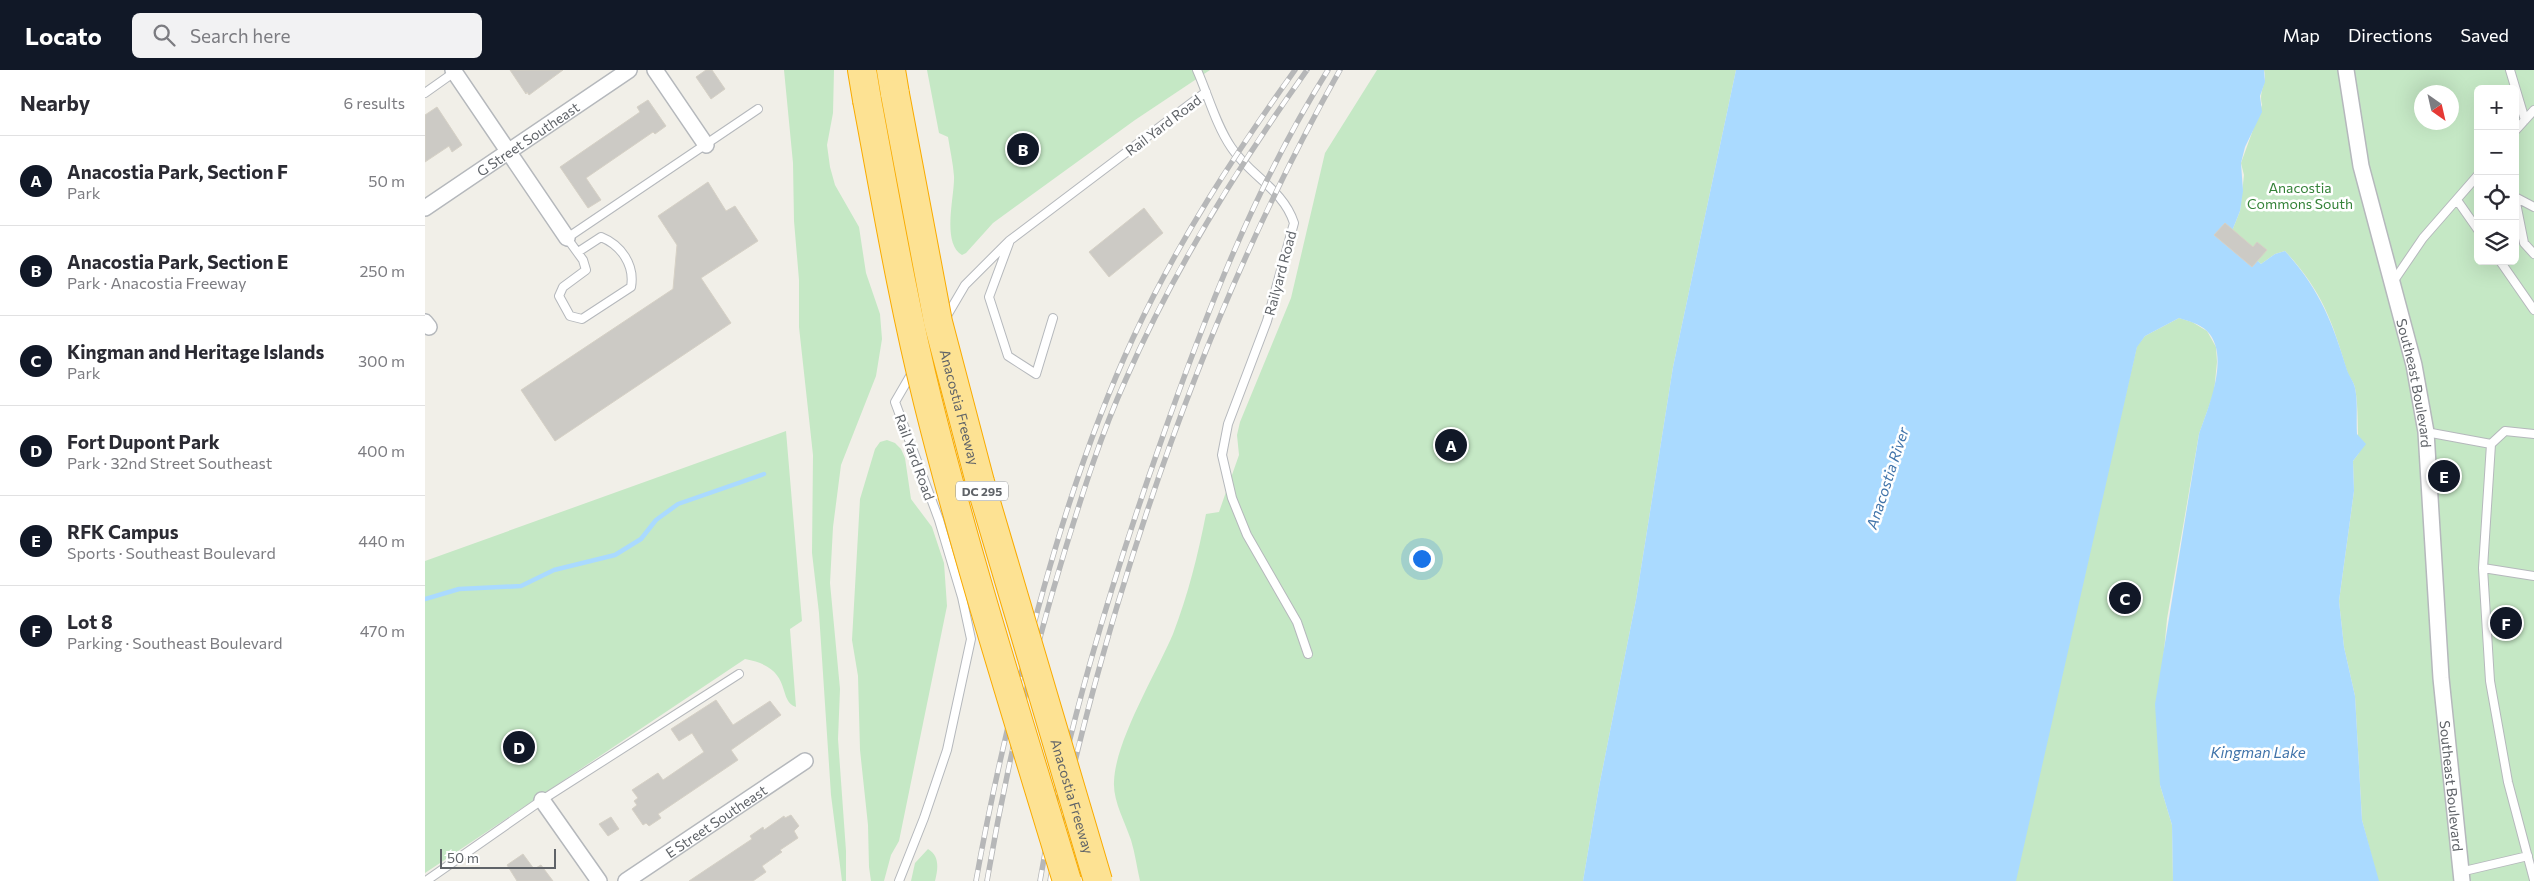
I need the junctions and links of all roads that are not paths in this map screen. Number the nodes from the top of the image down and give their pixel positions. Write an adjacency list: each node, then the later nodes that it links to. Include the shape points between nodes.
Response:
1 (629, 70): 16 (street, G Street Southeast)
2 (655, 70): 15 (street)
3 (862, 70): 50 (highway, Anacostia Freeway / DC 295, bridge, via 900,279 928,402)
4 (1197, 70): 9 (lane, Railyard Road)
5 (2346, 70): 29 (street, Southeast Boulevard, via 2361,166)
6 (2511, 70): 13 (lane)
7 (455, 71): 10 (lane); 16 (street)
8 (893, 82): 51 (highway, Anacostia Freeway / DC 295, bridge, via 937,322 979,482)
9 (1206, 92): 25 (lane, Rail Yard Road); 39 (lane, Railyard Road, via 1231,147 1282,198 1294,223 1267,321 1228,424 1222,455 1232,498 1247,535 1297,622)
10 (425, 93)
11 (758, 109): 15 (lane)
12 (2534, 110): 13 (lane)
13 (2525, 120): 14 (lane)
14 (2516, 130)
15 (706, 144): 24 (lane)
16 (508, 152): 21 (street, G Street Southeast); 24 (street)
17 (2474, 180): 18 (lane)
18 (2457, 200): 23 (lane); 29 (lane, via 2423,238)
19 (2519, 200): 20 (lane)
20 (2534, 207)
21 (425, 208)
22 (2519, 218): 27 (lane, via 2524,243)
23 (2474, 224)
24 (567, 238): 26 (lane)
25 (1009, 241): 31 (lane, via 989,297 1008,356 1036,374); 32 (lane, Rail Yard Road, via 965,285)
26 (578, 252): 26 (lane, via 585,270 563,287 559,296 570,316 582,319 631,287 633,277 628,262 614,242 601,237)
27 (2534, 254)
28 (2502, 265): 30 (lane)
29 (2393, 282): 34 (street, Southeast Boulevard, via 2414,365)
30 (2534, 310)
31 (1053, 318)
32 (935, 335)
33 (925, 352): 49 (lane, Rail Yard Road, via 895,402 939,520 971,639 947,750)
34 (2426, 432): 36 (lane); 44 (street, Southeast Boulevard, via 2441,678)
35 (2534, 434): 36 (lane, via 2505,431)
36 (2491, 444): 37 (lane)
37 (2483, 568): 38 (lane); 43 (lane, via 2490,681 2508,782)
38 (2534, 576)
39 (1308, 654)
40 (739, 674): 42 (lane)
41 (805, 761): 48 (street, E Street Southeast)
42 (542, 800): 46 (lane); 47 (street)
43 (2528, 856): 44 (lane); 45 (lane)
44 (2461, 877)
45 (2534, 880)
46 (426, 881)
47 (599, 881)
48 (626, 881)
49 (899, 881)
50 (1067, 881)
51 (1098, 881)

